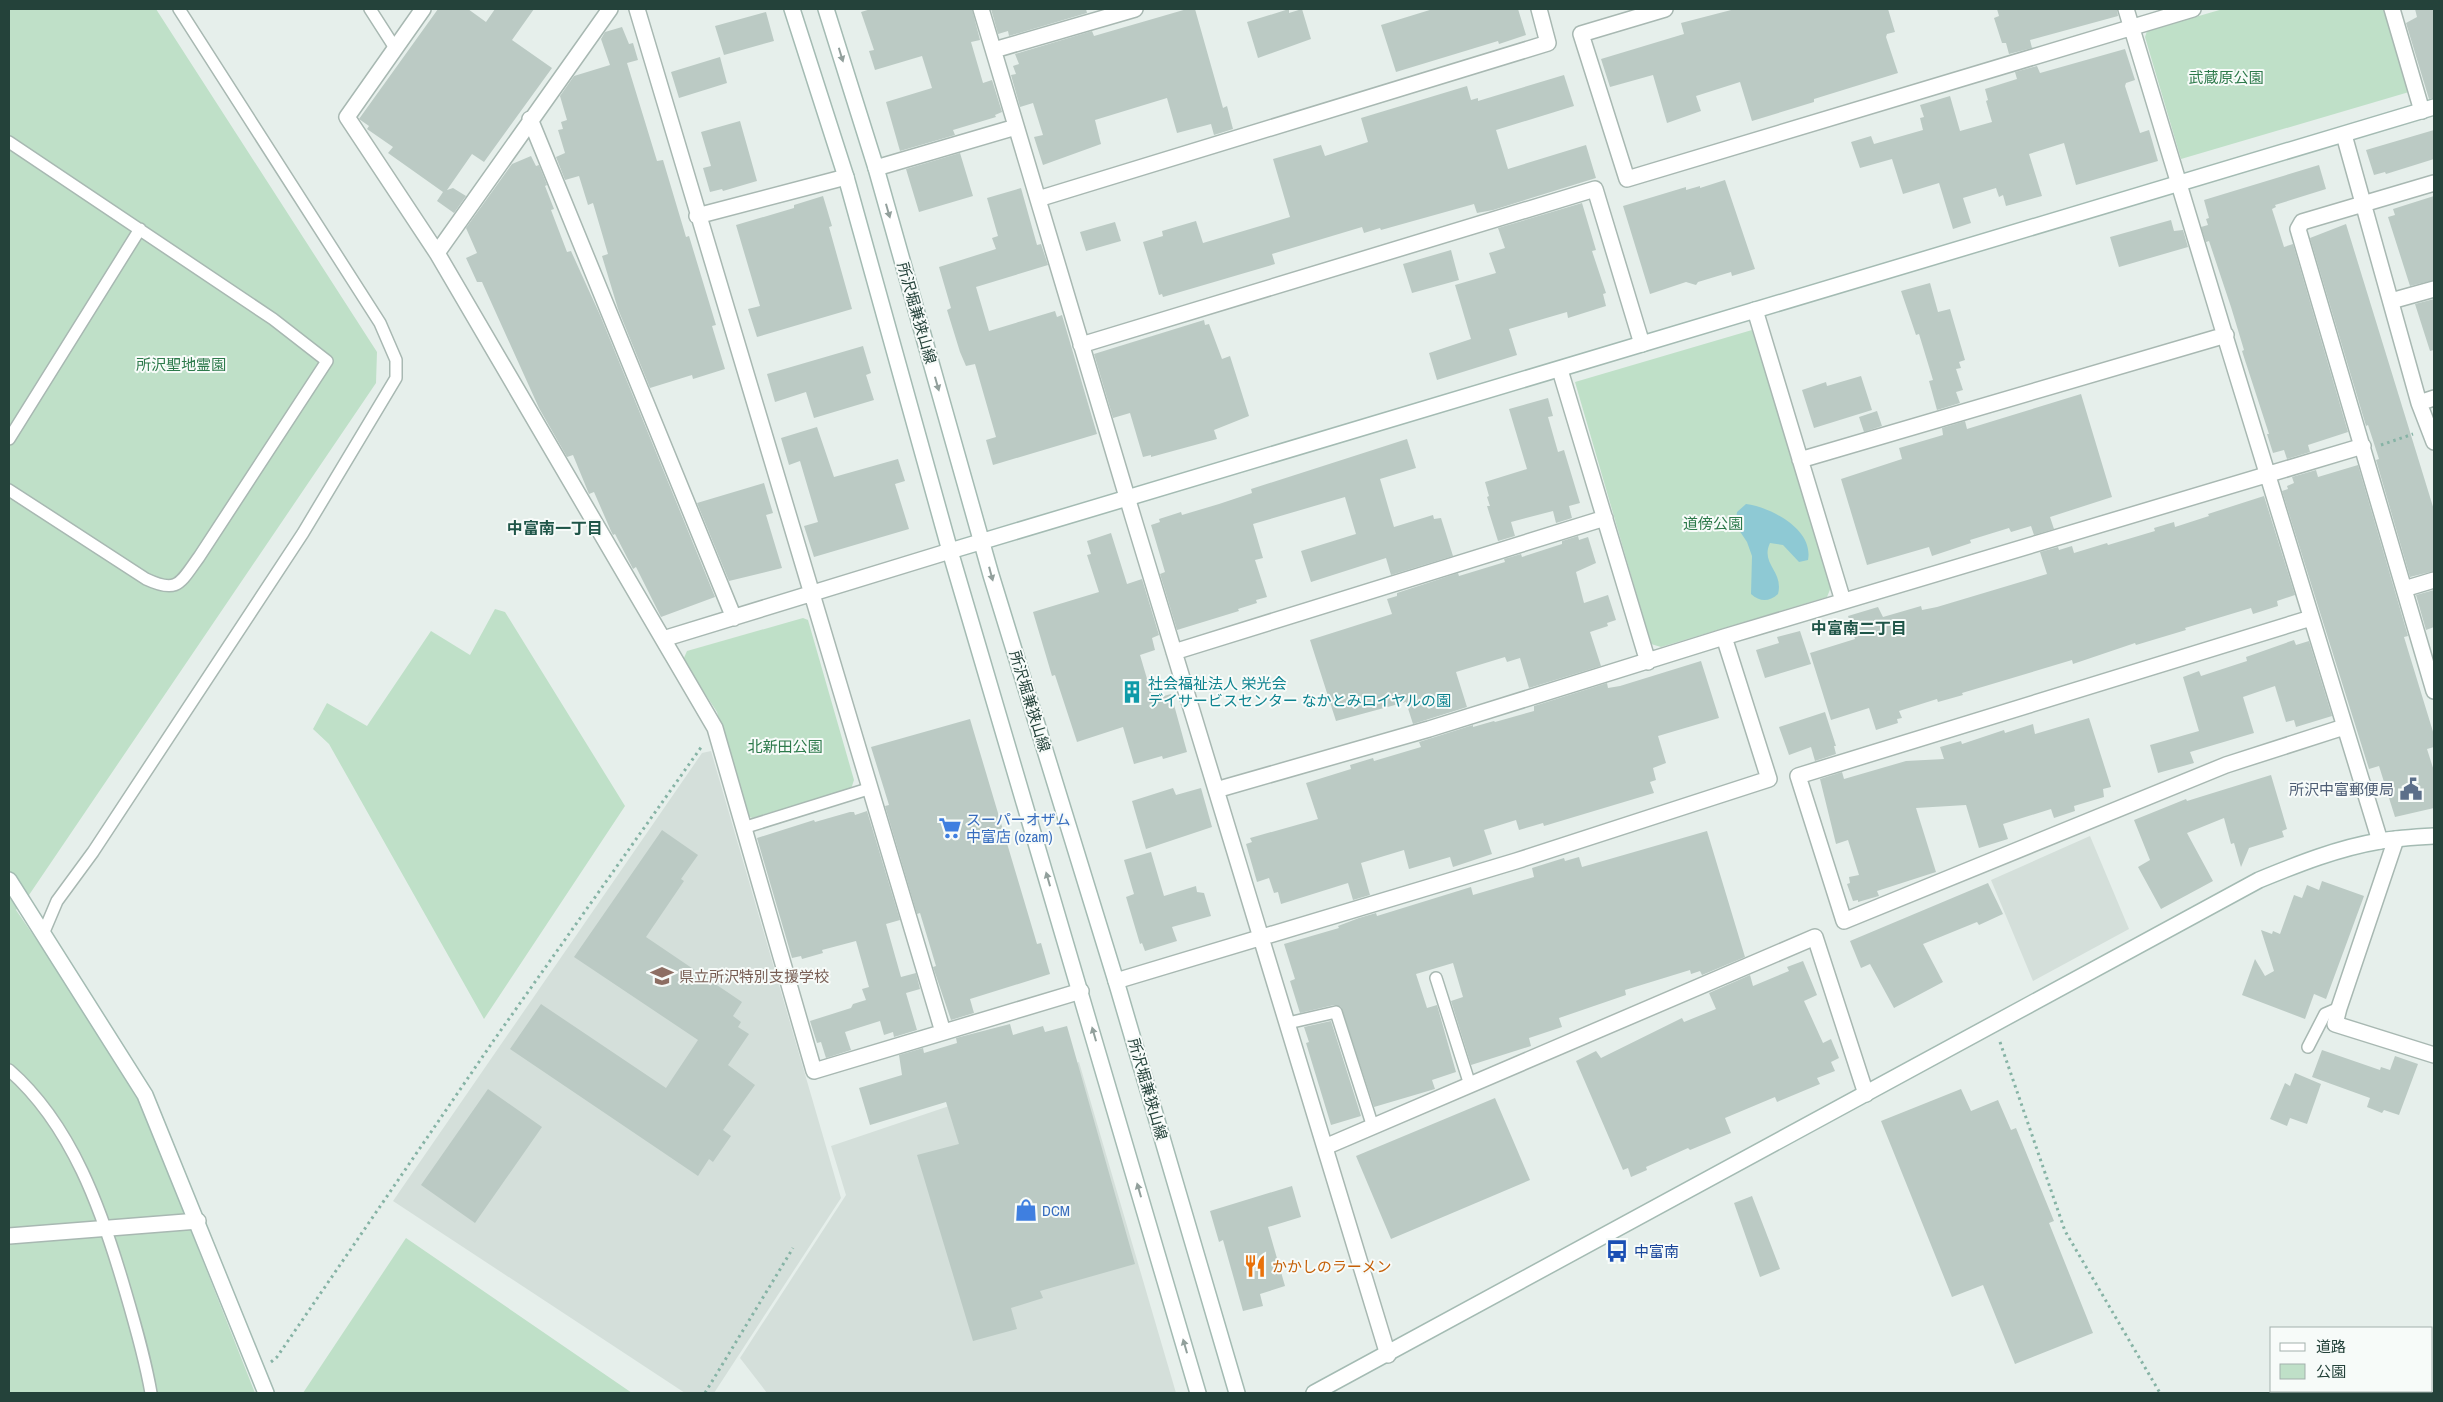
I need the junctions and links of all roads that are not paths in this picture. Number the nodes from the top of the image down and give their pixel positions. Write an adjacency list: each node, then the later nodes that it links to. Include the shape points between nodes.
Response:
1 (179, 9): 70 (lane, via 380,322 396,360 396,378 303,533 93,852 57,901)
2 (370, 9): 16 (lane)
3 (423, 9): 16 (street)
4 (610, 9): 19 (street)
5 (637, 9): 29 (street)
6 (792, 9): 24 (street)
7 (826, 9): 23 (street, 所沢堀兼狭山線, one-way to 23)
8 (981, 9): 17 (street)
9 (1134, 9): 17 (street)
10 (1538, 9): 27 (street, via 1548,43)
11 (1665, 9): 15 (street, via 1581,34 1627,179)
12 (2126, 9): 15 (street)
13 (2193, 9): 15 (street)
14 (2392, 9): 18 (street)
15 (2132, 27): 25 (street)
16 (396, 48): 31 (street, via 347,117)
17 (994, 50): 20 (street)
18 (2428, 109): 21 (street)
19 (530, 119): 31 (street); 55 (street)
20 (1016, 127): 23 (street); 27 (street)
21 (2344, 135): 25 (street); 28 (street)
22 (9, 142): 30 (lane)
23 (876, 168): 49 (street, 所沢堀兼狭山線, one-way to 49)
24 (846, 177): 29 (street); 50 (street)
25 (2177, 183): 34 (street); 35 (street)
26 (2434, 183): 28 (street)
27 (1038, 199): 37 (street)
28 (2363, 204): 33 (street); 43 (street, via 2302,222 2298,228)
29 (697, 216): 53 (street)
30 (140, 229): 41 (lane); 46 (lane, via 273,319 327,361 199,557 183,579 173,586 163,587 146,579)
31 (437, 253): 58 (street)
32 (2434, 289): 33 (street)
33 (2391, 301): 40 (street)
34 (1755, 310): 36 (street); 44 (street)
35 (2226, 335): 44 (street); 45 (street)
36 (1642, 344): 37 (street, via 1594,189); 38 (street)
37 (1081, 345): 47 (street)
38 (1560, 370): 47 (street); 48 (street)
39 (2434, 398): 40 (street)
40 (2420, 403): 42 (street)
41 (9, 439)
42 (2434, 442)
43 (2363, 448): 45 (street); 52 (street)
44 (1800, 460): 54 (street)
45 (2266, 476): 54 (street); 56 (street)
46 (9, 490)
47 (1127, 498): 49 (street); 59 (street)
48 (1605, 518): 59 (street); 60 (street)
49 (982, 541): 50 (street); 73 (street, 所沢堀兼狭山線, one-way to 73)
50 (950, 551): 53 (street); 74 (street, one-way to 50)
51 (2434, 580): 52 (street)
52 (2404, 589): 61 (street)
53 (810, 594): 55 (street); 63 (street)
54 (1843, 601): 57 (street)
55 (734, 618): 58 (street)
56 (2311, 618): 62 (street); 62 (street, via 1798,776 1844,921 2226,765)
57 (1724, 637): 60 (street); 71 (street, via 1769,779 1516,861)
58 (663, 639): 65 (street, via 715,728)
59 (1174, 652): 64 (street)
60 (1648, 662): 64 (street)
61 (2434, 688)
62 (2344, 727): 68 (street)
63 (868, 789): 65 (lane); 77 (street)
64 (1216, 790): 71 (street)
65 (742, 828): 77 (street, via 814,1071)
66 (2434, 836): 67 (street)
67 (2396, 839): 68 (street); 75 (street)
68 (2380, 841): 82 (street, via 2307,861 2259,880)
69 (9, 880): 70 (street)
70 (43, 934): 85 (street, via 145,1095)
71 (1262, 937): 73 (street); 76 (street)
72 (1436, 978): 81 (lane)
73 (1116, 981): 92 (street, 所沢堀兼狭山線)
74 (1081, 991): 77 (street); 91 (street, one-way to 74)
75 (2338, 1008): 78 (lane, via 2325,1014); 79 (street, via 2335,1024)
76 (1288, 1023): 83 (lane, via 1336,1012); 84 (street)
77 (943, 1032)
78 (2308, 1047)
79 (2434, 1055)
80 (9, 1070): 86 (lane, via 28,1087 72,1151)
81 (1470, 1085): 82 (street, via 1815,937); 83 (street)
82 (1866, 1094): 88 (street)
83 (1372, 1127): 84 (street)
84 (1325, 1147): 88 (street)
85 (198, 1221): 86 (street); 90 (street)
86 (106, 1228): 87 (street); 89 (lane, via 144,1356)
87 (9, 1236)
88 (1388, 1355): 93 (street)
89 (151, 1393)
90 (266, 1393)
91 (1198, 1393)
92 (1237, 1393)
93 (1314, 1393)

